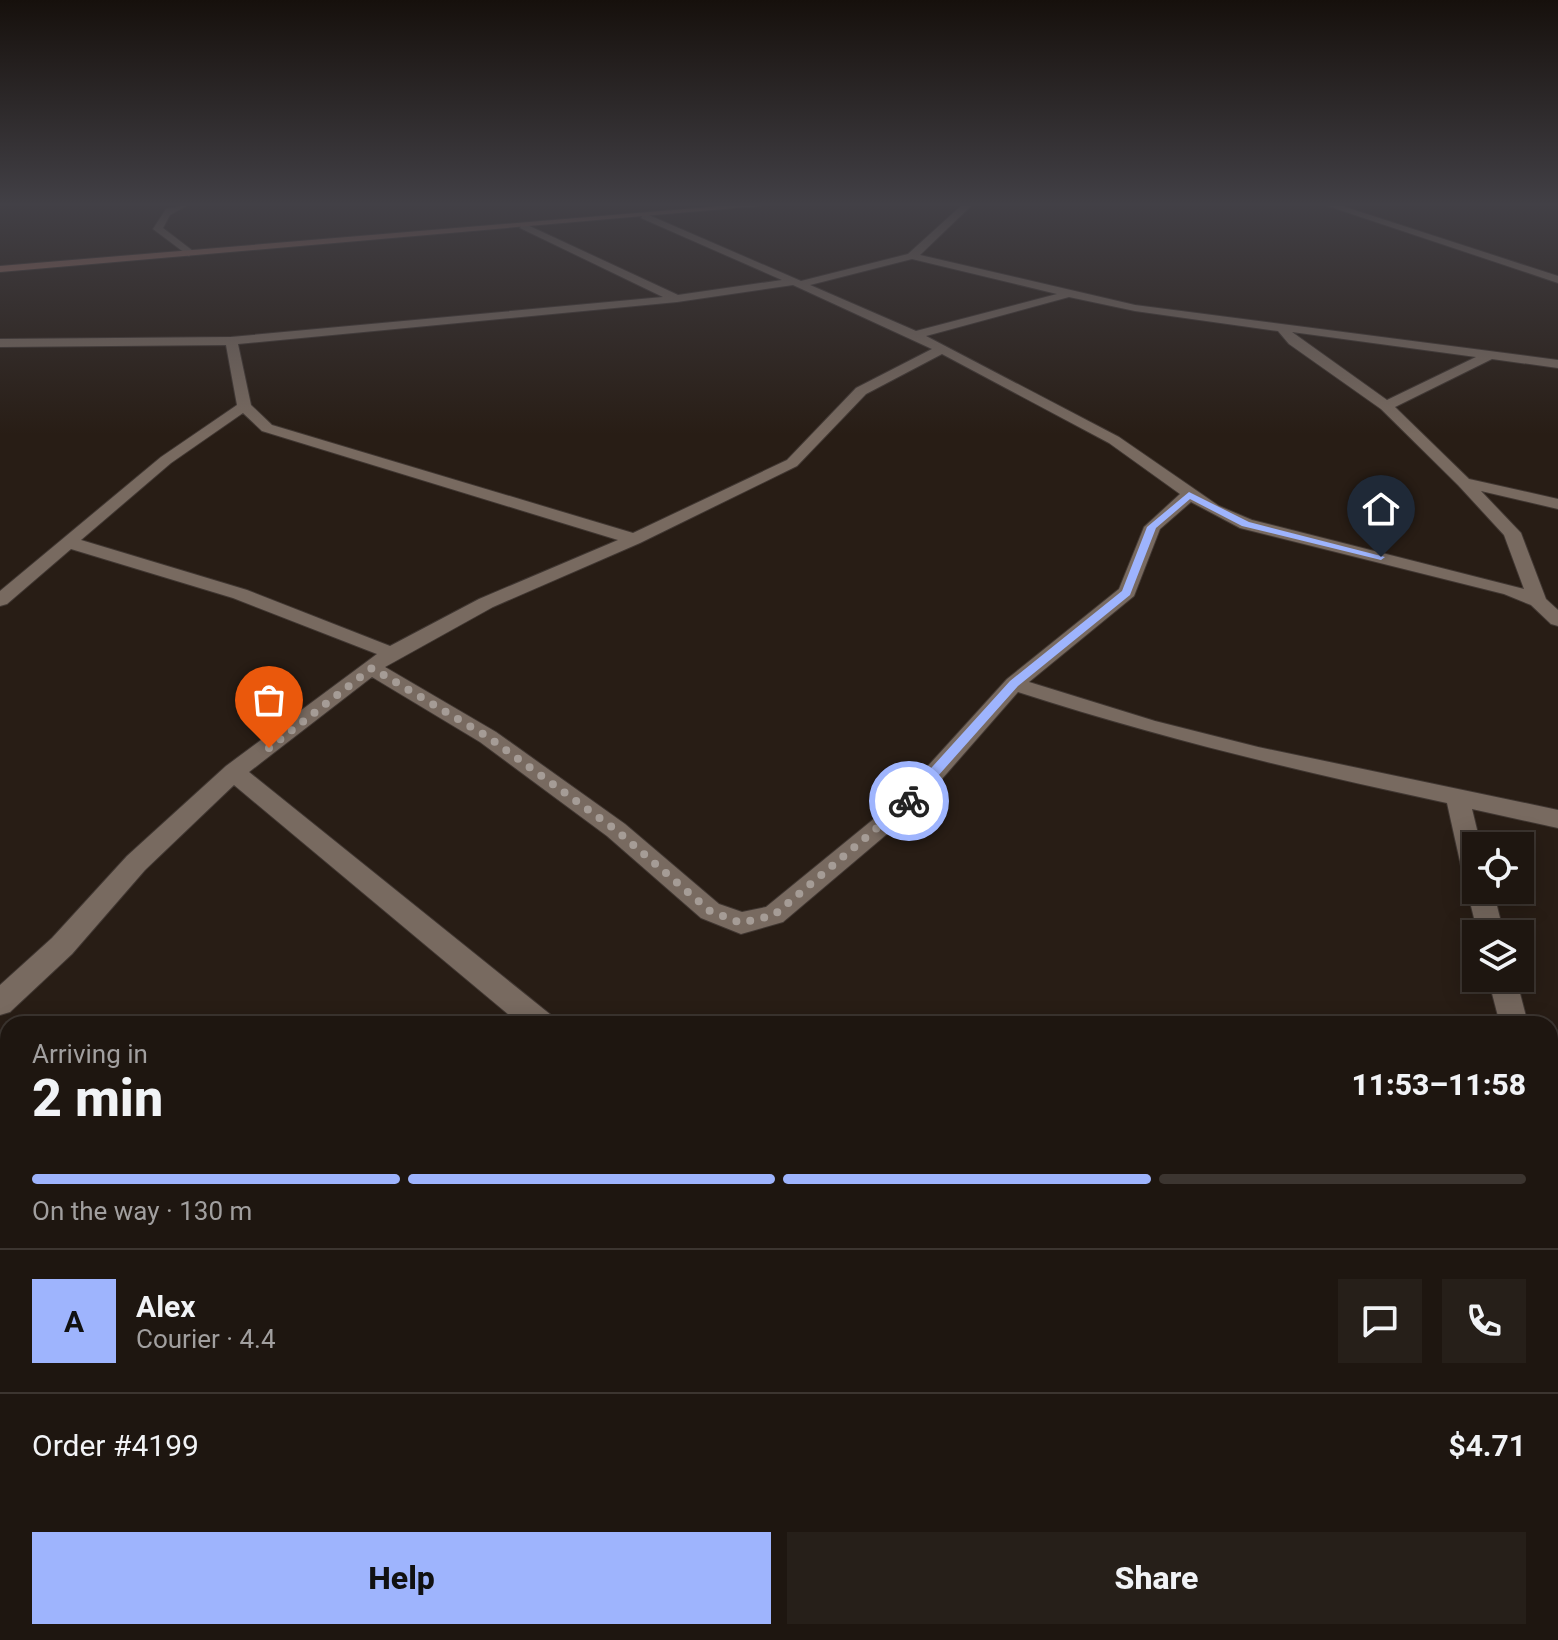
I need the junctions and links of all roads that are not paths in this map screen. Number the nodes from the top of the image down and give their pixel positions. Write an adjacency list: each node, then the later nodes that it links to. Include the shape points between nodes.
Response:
1 (640, 282): 7 (street)
2 (795, 282): 5 (street)
3 (804, 282): 5 (street)
4 (1011, 282): 6 (street)
5 (798, 283): 7 (street); 9 (street)
6 (1066, 296): 8 (street); 9 (street)
7 (677, 299): 10 (street)
8 (1282, 328): 13 (street); 16 (street)
9 (915, 335): 12 (street)
10 (231, 341): 11 (street); 15 (street)
11 (0, 343)
12 (940, 350): 18 (street, via 1114,440); 20 (street, via 861,391 792,463)
13 (1488, 356): 14 (street); 16 (street)
14 (1558, 364)
15 (244, 406): 20 (street, via 267,428 284,435); 21 (street, via 166,460)
16 (1386, 406): 17 (street)
17 (1464, 482): 19 (street); 23 (street, via 1512,533)
18 (1189, 495): 23 (street, via 1246,524); 27 (street, via 1152,527 1127,592)
19 (1558, 504)
20 (634, 539): 25 (street, via 486,603)
21 (71, 543): 22 (street); 25 (street, via 240,594)
22 (0, 600)
23 (1538, 601): 24 (street)
24 (1558, 620)
25 (391, 653): 26 (street)
26 (372, 668): 27 (street, via 488,737 616,830 710,911 741,923 774,915 905,806); 28 (street)
27 (1014, 684): 29 (street, via 1177,734)
28 (234, 772): 33 (street, via 136,863 62,946); 34 (street)
29 (1457, 797): 30 (street); 31 (street)
30 (1558, 819)
31 (1466, 832)
32 (1506, 992): 35 (street)
33 (0, 1003)
34 (531, 1016)
35 (1512, 1016)

